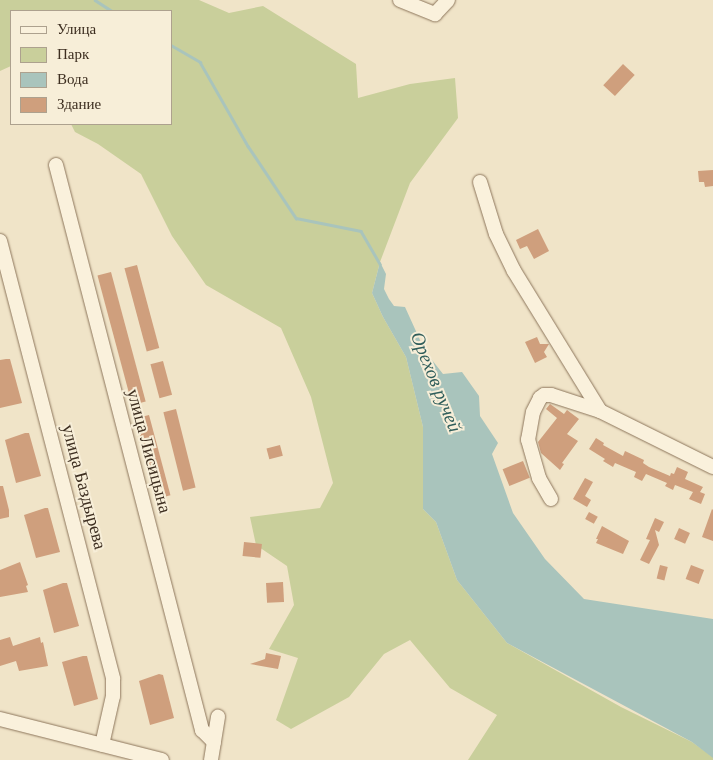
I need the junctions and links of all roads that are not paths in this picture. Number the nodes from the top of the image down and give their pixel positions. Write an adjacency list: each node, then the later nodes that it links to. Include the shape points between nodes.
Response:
1 (400, 0): 2 (street, via 435,14)
2 (448, 0)
3 (56, 165): 11 (street, улица Лисицына, via 202,730)
4 (480, 182): 6 (street, via 496,234 514,271)
5 (0, 241): 12 (street, улица Баздырева, via 113,678 113,696)
6 (600, 411): 7 (street); 8 (street, via 551,395 540,398 533,412 528,440 539,478)
7 (713, 467)
8 (551, 499)
9 (218, 717): 11 (street)
10 (0, 719): 12 (street)
11 (214, 742): 14 (street)
12 (102, 745): 13 (street)
13 (162, 760)
14 (211, 760)

